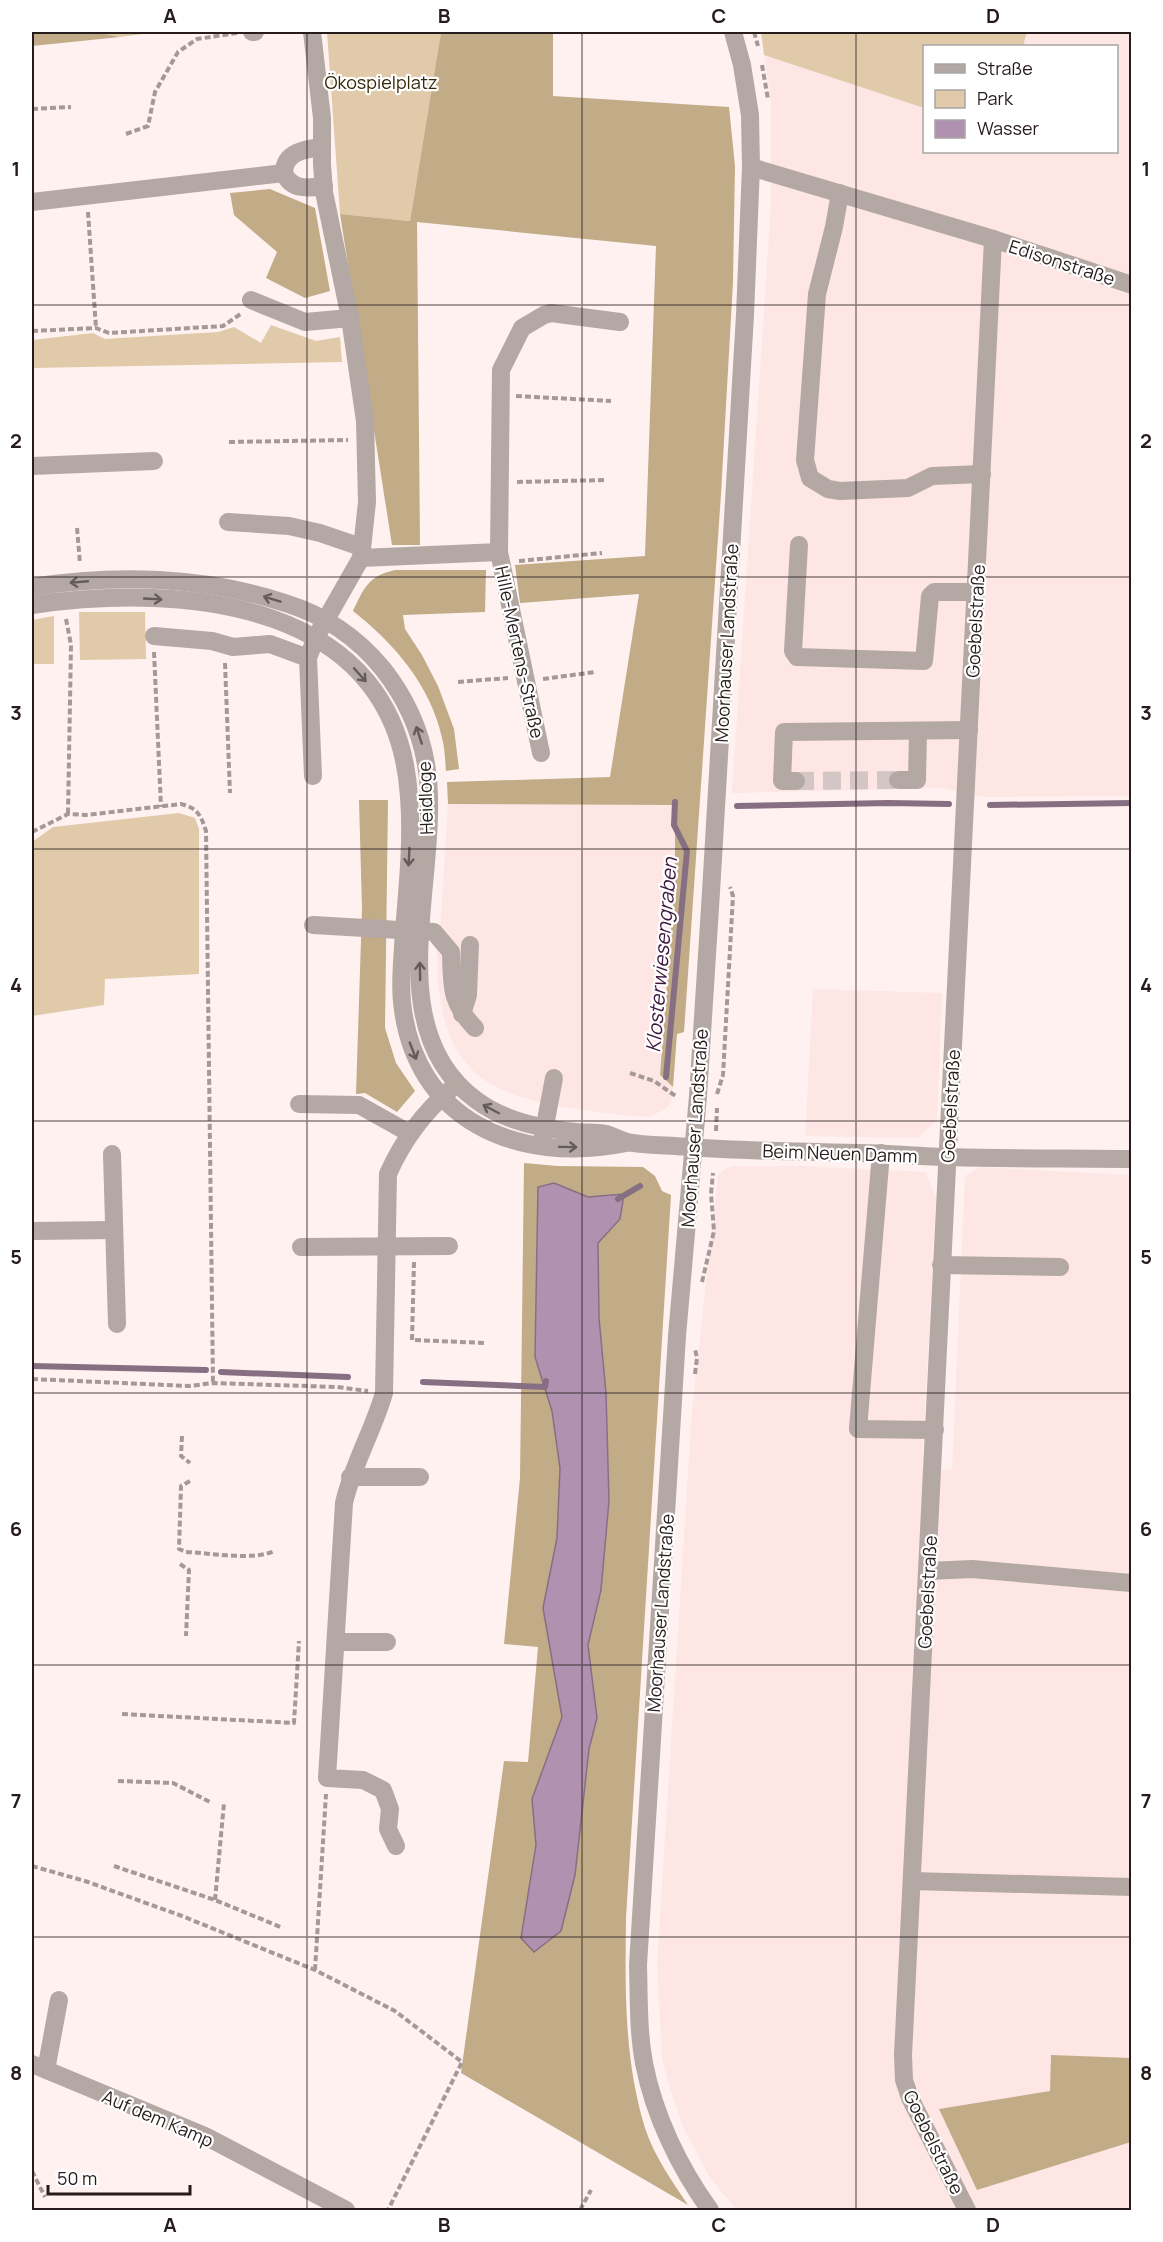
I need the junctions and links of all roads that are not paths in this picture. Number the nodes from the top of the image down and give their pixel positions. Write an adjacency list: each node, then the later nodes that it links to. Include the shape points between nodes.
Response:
1 (312, 32): 3 (street)
2 (733, 32): 4 (street, Moorhauser Landstraße, via 750,115)
3 (322, 147): 5 (street, via 292,155 286,161); 6 (street)
4 (751, 167): 7 (street); 47 (street, Moorhauser Landstraße)
5 (284, 173): 6 (street, via 291,184 300,188); 8 (street)
6 (324, 186): 12 (street)
7 (840, 193): 9 (street); 16 (street, via 817,294 805,460 810,478 840,491 908,488 932,476)
8 (32, 202)
9 (993, 238): 10 (street, Edisonstraße); 16 (street, Goebelstraße)
10 (1131, 285)
11 (251, 300): 12 (street, via 305,322)
12 (350, 318): 19 (street, via 365,421 367,502)
13 (620, 322): 20 (street, Hille-Mertens-Straße, via 551,314 522,328 501,370)
14 (154, 461): 15 (street)
15 (32, 465)
16 (982, 474): 22 (street, Goebelstraße)
17 (228, 522): 19 (street, via 289,526 320,533)
18 (799, 545): 22 (street, via 793,651 797,657 924,661 930,596 934,592)
19 (361, 552): 20 (street, Hille-Mertens-Straße); 24 (street)
20 (501, 557): 30 (street, Hille-Mertens-Straße)
21 (32, 587): 24 (street, Heidloge, one-way to 21, via 268,597 185,582 105,579)
22 (976, 592): 28 (street, Goebelstraße)
23 (32, 605): 26 (street, Heidloge, one-way to 26, via 110,598 177,600 259,614)
24 (326, 620): 26 (street); 35 (street, Heidloge, one-way to 24, via 429,802 420,737 396,685 368,651)
25 (154, 636): 27 (street, via 212,641 233,647 270,644)
26 (316, 637): 27 (street); 35 (street, Heidloge, one-way to 35, via 343,656 370,686 388,712 400,741 410,796)
27 (308, 658): 31 (street)
28 (969, 730): 29 (street); 50 (street, Goebelstraße)
29 (918, 732): 32 (street, via 916,780); 33 (street, via 784,732 782,781)
30 (541, 753)
31 (313, 776)
32 (898, 780)
33 (796, 781)
34 (314, 925): 35 (street)
35 (413, 932): 37 (street, via 434,932 451,952 452,991); 40 (street, Heidloge, one-way to 35, via 433,1046 424,1018); 41 (street, Heidloge, one-way to 41, via 402,999 408,1034 413,1054)
36 (470, 945): 37 (street, via 468,995)
37 (462, 1014): 38 (street)
38 (475, 1028)
39 (554, 1078): 43 (street)
40 (457, 1083): 41 (street); 43 (street, Heidloge, one-way to 40, via 492,1110)
41 (442, 1096): 44 (street); 46 (street, Heidloge, via 484,1129 514,1142)
42 (299, 1104): 44 (street, via 359,1104)
43 (545, 1127): 45 (street, Heidloge, via 605,1134); 46 (street)
44 (409, 1133): 54 (street, via 388,1174)
45 (628, 1142): 46 (street, Heidloge, one-way to 45, via 606,1147); 47 (street, Heidloge)
46 (541, 1147)
47 (693, 1148): 48 (street, Beim Neuen Damm); 73 (street, Moorhauser Landstraße, via 677,1336 638,1977 644,2063 658,2115 692,2185)
48 (881, 1153): 50 (street, Beim Neuen Damm); 60 (street, via 858,1429)
49 (112, 1154): 52 (street)
50 (947, 1157): 51 (street, Beim Neuen Damm); 57 (street, Goebelstraße)
51 (1131, 1159)
52 (113, 1230): 53 (street); 59 (street)
53 (32, 1231)
54 (385, 1246): 55 (street); 56 (street); 61 (street, via 384,1393)
55 (449, 1246)
56 (301, 1247)
57 (941, 1265): 58 (street); 60 (street, Goebelstraße)
58 (1060, 1267)
59 (117, 1324)
60 (934, 1430): 63 (street, Goebelstraße)
61 (350, 1477): 62 (street); 65 (street, via 344,1503)
62 (420, 1477)
63 (928, 1571): 64 (street, via 972,1569); 68 (street, Goebelstraße)
64 (1131, 1583)
65 (336, 1642): 66 (street); 67 (street, via 327,1778 363,1780 383,1790 390,1809 388,1829)
66 (387, 1642)
67 (396, 1846)
68 (912, 1881): 69 (street); 74 (street, Goebelstraße, via 904,2080)
69 (1131, 1887)
70 (59, 2000): 71 (street)
71 (39, 2067): 72 (street, Auf dem Kamp, via 205,2136)
72 (346, 2211)
73 (710, 2211)
74 (967, 2211)

